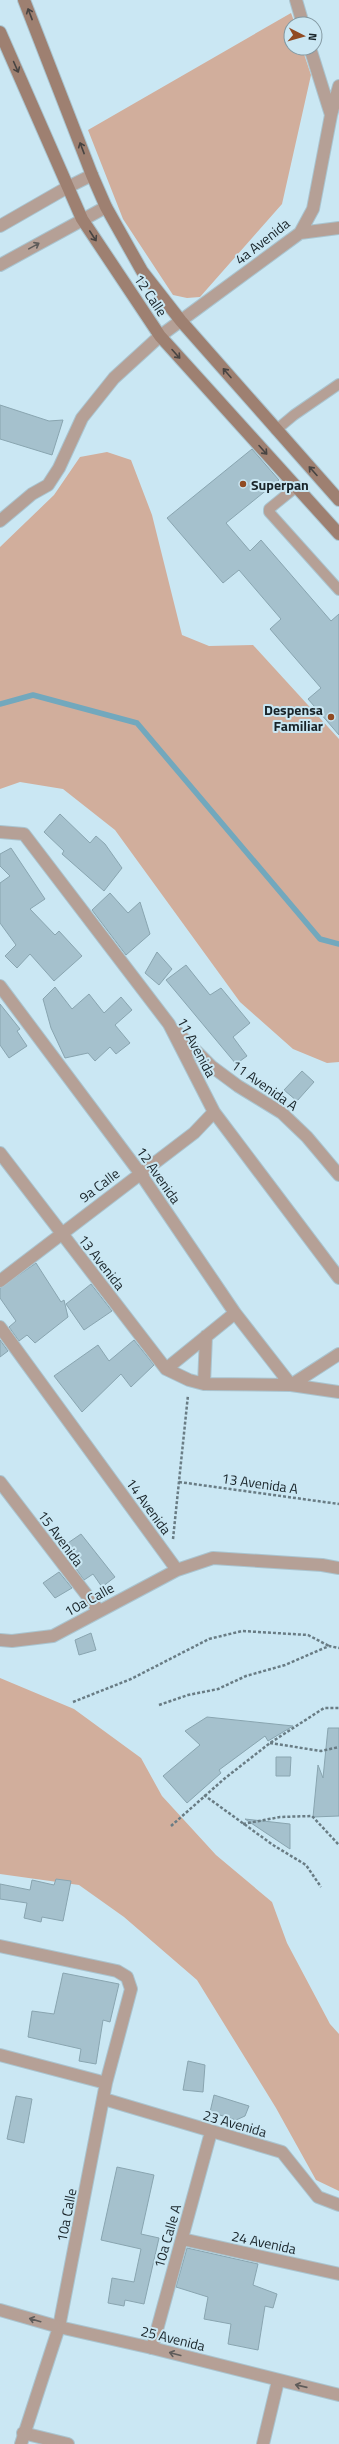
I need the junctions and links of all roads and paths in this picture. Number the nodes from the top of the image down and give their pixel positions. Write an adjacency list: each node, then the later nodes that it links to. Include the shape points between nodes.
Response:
1 (24, 0): 8 (main road, 12 Calle, one-way to 1)
2 (296, 0): 3 (street)
3 (301, 16)
4 (0, 32): 9 (main road, 12 Calle, one-way to 9)
5 (313, 56): 7 (street)
6 (339, 86): 7 (street, 4a Avenida)
7 (331, 115): 14 (street, 4a Avenida, via 313,209)
8 (92, 175): 9 (street); 10 (main road, 12 Calle)
9 (68, 187): 11 (main road, 12 Calle); 12 (street)
10 (106, 207): 11 (street); 16 (main road, 12 Calle, via 142,271)
11 (82, 219): 15 (street, one-way to 11); 17 (main road, 12 Calle, one-way to 17)
12 (0, 226)
13 (339, 228): 14 (street)
14 (300, 233): 16 (street, 4a Avenida)
15 (0, 264)
16 (181, 321): 17 (street, 4a Avenida); 19 (main road, 12 Calle, one-way to 16)
17 (160, 336): 20 (main road, 12 Calle, one-way to 20); 22 (street, 4a Avenida, via 114,378 82,418 59,468 48,485 32,494)
18 (339, 384): 19 (lane)
19 (276, 430): 21 (main road, 12 Calle, one-way to 19)
20 (296, 487): 23 (main road, 12 Calle); 24 (lane, via 269,509 269,512)
21 (339, 500)
22 (0, 521)
23 (339, 534)
24 (339, 590)
25 (0, 832): 27 (street, 11 Avenida, via 24,834)
26 (0, 986): 30 (street, 12 Avenida)
27 (169, 1024): 28 (street, 11 Avenida); 31 (street, 11 Avenida A, via 211,1066 238,1086 282,1112)
28 (214, 1112): 30 (street, 9a Calle, via 194,1133); 33 (street, 11 Avenida)
29 (0, 1153): 32 (street, 13 Avenida)
30 (140, 1172): 32 (street, 9a Calle); 35 (street, 12 Avenida)
31 (339, 1175)
32 (61, 1233): 34 (street, 9a Calle); 39 (street, 13 Avenida)
33 (339, 1278)
34 (0, 1281)
35 (235, 1313): 37 (street); 42 (street, 12 Avenida)
36 (0, 1326): 49 (street, 14 Avenida)
37 (206, 1336): 39 (street); 41 (street)
38 (339, 1354): 42 (street)
39 (166, 1369): 40 (street, 13 Avenida)
40 (190, 1380): 41 (street, 13 Avenida); 45 (path)
41 (204, 1384): 42 (street)
42 (291, 1385): 43 (street)
43 (339, 1392)
44 (0, 1482): 50 (street, 15 Avenida)
45 (179, 1482): 46 (path, 13 Avenida A); 47 (path)
46 (339, 1504)
47 (173, 1542)
48 (339, 1568): 49 (street, via 322,1564 213,1558)
49 (177, 1570): 50 (street, 10a Calle)
50 (99, 1611): 51 (street, 10a Calle, via 53,1636)
51 (6, 1641)
52 (329, 1646): 53 (path); 54 (path, via 308,1635 242,1631 210,1639 131,1679); 55 (path, via 285,1665 246,1676 218,1689 188,1695)
53 (339, 1648)
54 (73, 1702)
55 (159, 1705)
56 (339, 1708): 57 (path, via 324,1708)
57 (270, 1743): 58 (path, via 321,1751); 59 (path)
58 (339, 1748)
59 (204, 1795): 60 (path); 61 (path)
60 (243, 1824): 62 (path, via 280,1817 312,1816); 63 (path, via 306,1865)
61 (171, 1826)
62 (339, 1845)
63 (321, 1887)
64 (0, 1946): 66 (street, 10a Calle, via 117,1971 127,1977 131,1989)
65 (0, 2055): 66 (street)
66 (106, 2083): 67 (street, 10a Calle)
67 (104, 2099): 68 (street, 23 Avenida); 73 (street, 10a Calle)
68 (211, 2132): 69 (street, 23 Avenida, via 282,2152 318,2197); 70 (street, 10a Calle A)
69 (339, 2205)
70 (182, 2239): 71 (street, 24 Avenida); 74 (street, 10a Calle A)
71 (339, 2274)
72 (0, 2310): 73 (street, 25 Avenida, one-way to 72)
73 (59, 2327): 74 (street, 25 Avenida); 77 (street, 10a Calle)
74 (152, 2348): 75 (street, 25 Avenida, one-way to 74)
75 (278, 2381): 76 (street, 25 Avenida, one-way to 75); 79 (street)
76 (339, 2395)
77 (22, 2439): 78 (street)
78 (68, 2444)
79 (263, 2444)

